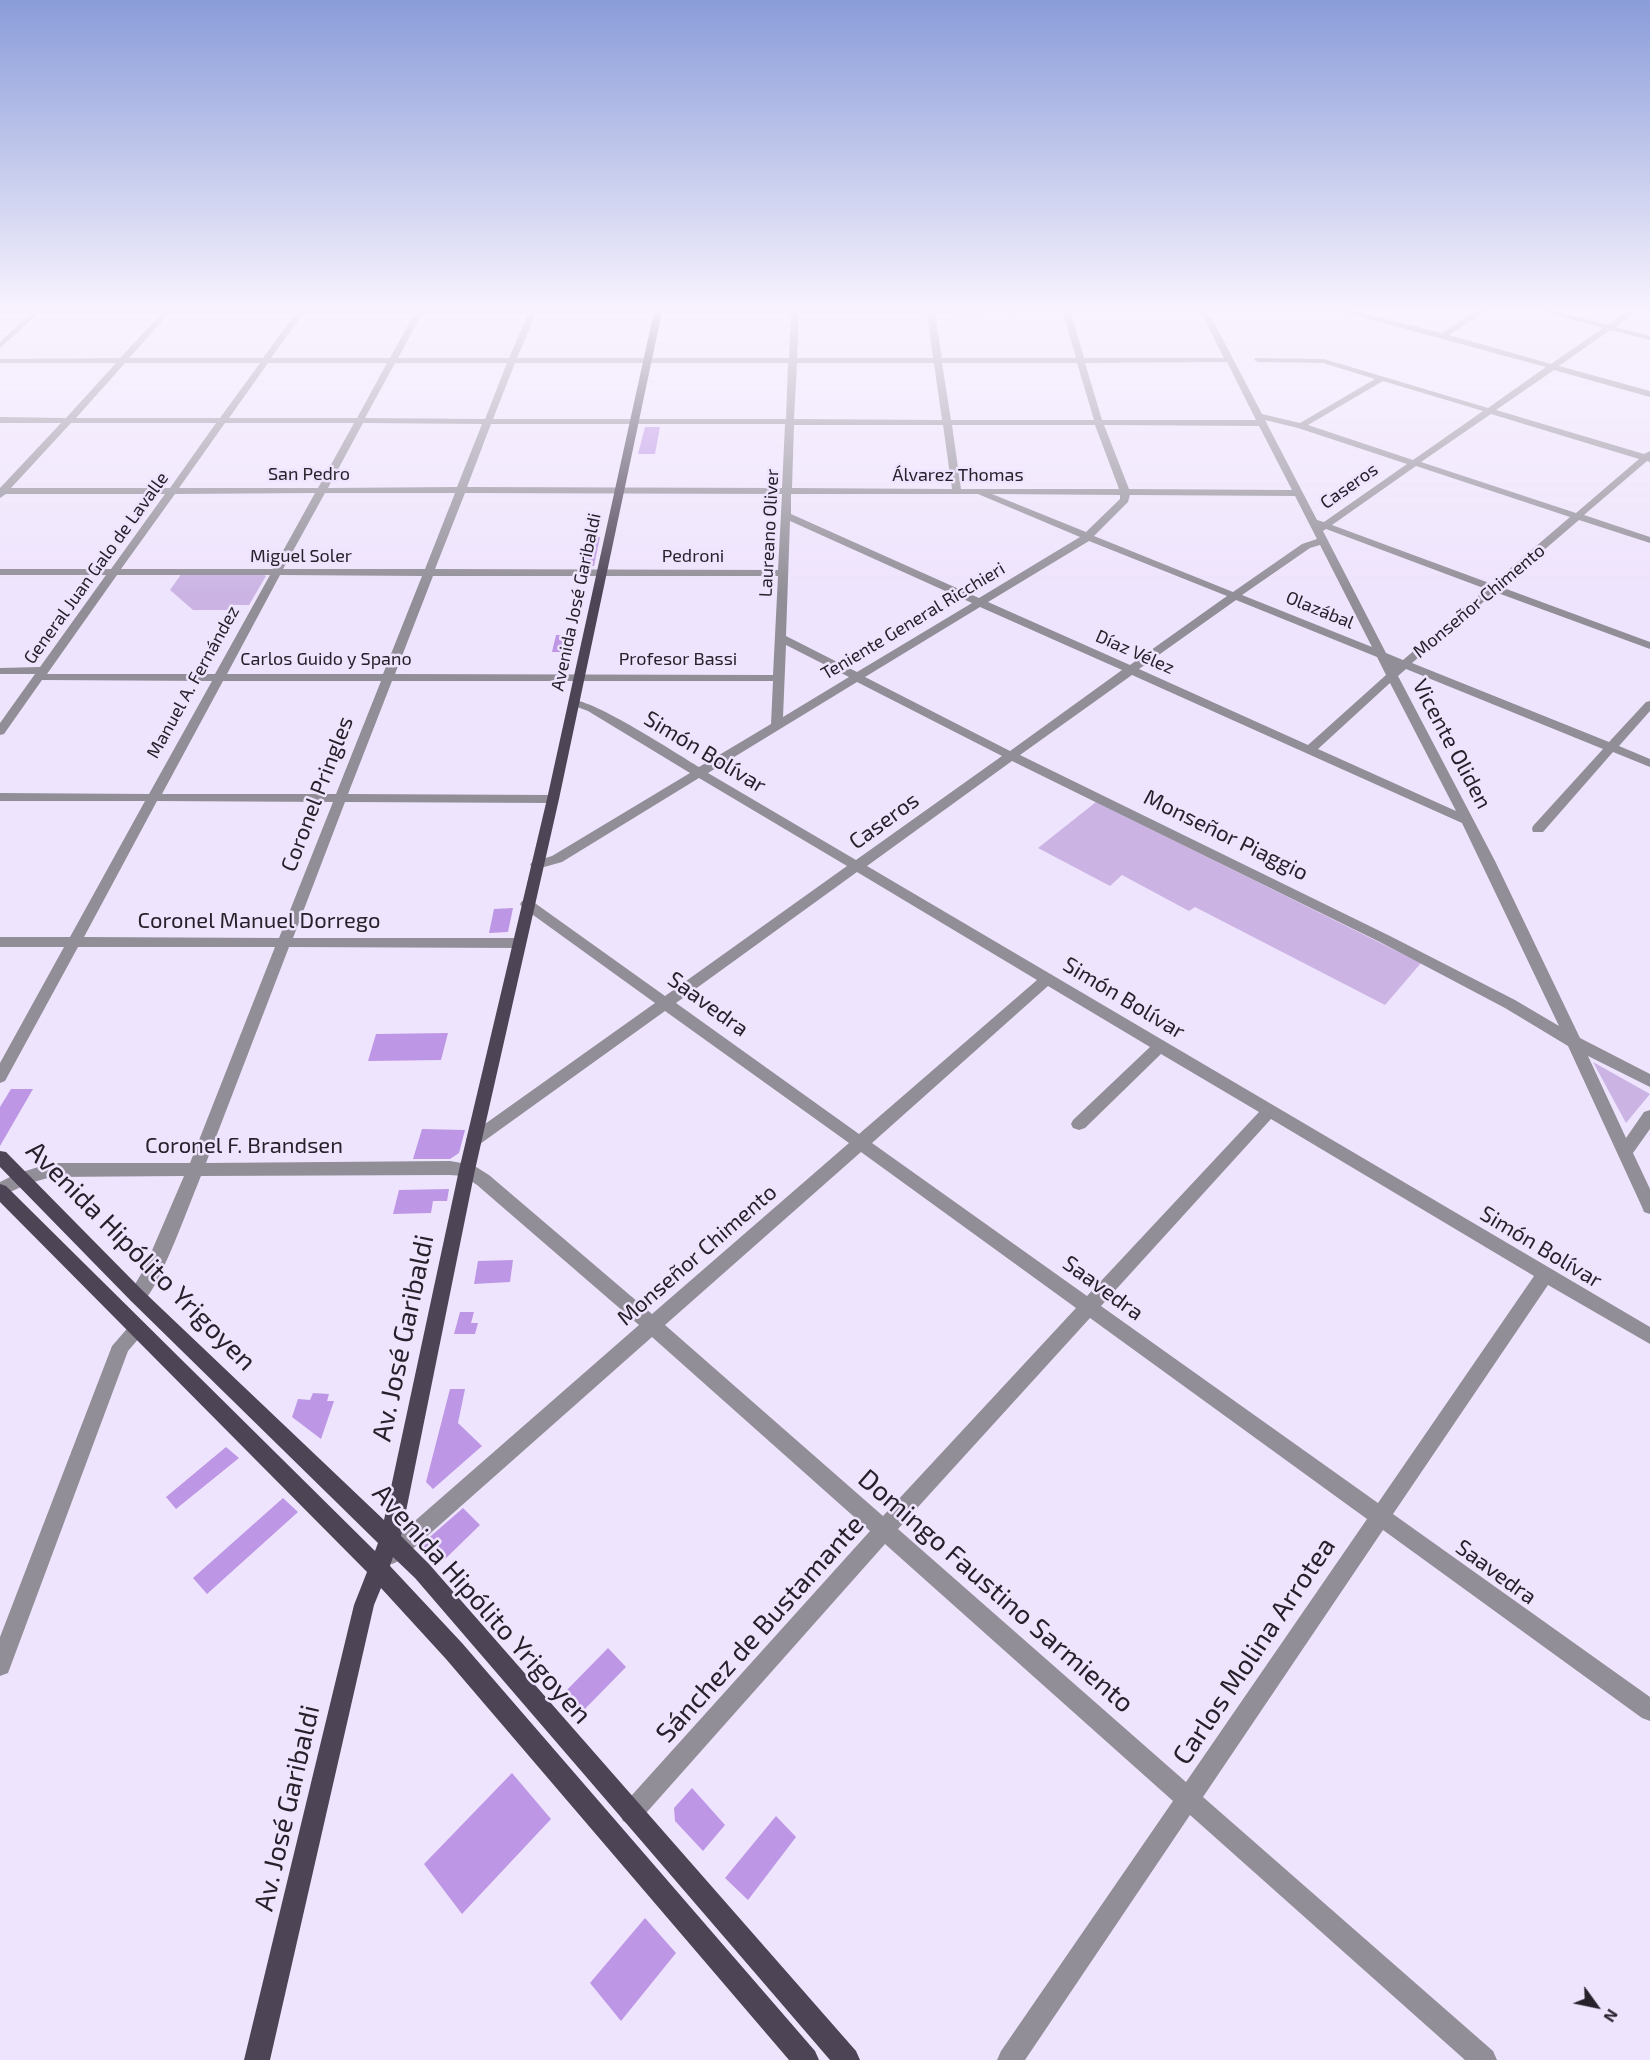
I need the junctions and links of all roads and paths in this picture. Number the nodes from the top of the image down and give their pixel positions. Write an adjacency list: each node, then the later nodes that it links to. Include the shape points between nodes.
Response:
1 (84, 403): 16 (street)
2 (235, 403): 17 (street, General Juan Galo de Lavalle)
3 (368, 403): 18 (street, Manuel A. Fernández)
4 (496, 403): 20 (street, Coronel Pringles)
5 (638, 403): 19 (main road, Avenida José Garibaldi)
6 (792, 403): 21 (street, Laureano Oliver)
7 (944, 403): 22 (street)
8 (1093, 403): 23 (street)
9 (1252, 403): 14 (street)
10 (1340, 403): 24 (street)
11 (1462, 403): 13 (street)
12 (1499, 403): 13 (street, Caseros)
13 (1488, 411): 25 (street); 26 (street, Caseros)
14 (1260, 419): 23 (street); 24 (street); 36 (street)
15 (0, 420): 16 (street)
16 (69, 420): 17 (street); 33 (street)
17 (222, 421): 18 (street); 27 (street, General Juan Galo de Lavalle)
18 (358, 421): 20 (street); 28 (street, Manuel A. Fernández)
19 (634, 421): 20 (street); 21 (street); 29 (main road, Avenida José Garibaldi)
20 (489, 422): 30 (street, Coronel Pringles)
21 (791, 422): 22 (street); 31 (street, Laureano Oliver)
22 (947, 422): 23 (street); 32 (street)
23 (1099, 423): 35 (street)
24 (1301, 426): 26 (street)
25 (1648, 457): 38 (street, Monseñor Chimento)
26 (1414, 463): 38 (street); 39 (street, Caseros)
27 (173, 490): 28 (street, San Pedro); 33 (street, San Pedro); 42 (street, General Juan Galo de Lavalle)
28 (321, 490): 30 (street, San Pedro); 43 (street, Manuel A. Fernández)
29 (619, 490): 30 (street, San Pedro); 31 (street, Álvarez Thomas); 46 (main road, Avenida José Garibaldi)
30 (463, 491): 45 (street, Coronel Pringles)
31 (788, 491): 32 (street, Álvarez Thomas); 37 (street, Laureano Oliver)
32 (957, 491): 34 (street, Álvarez Thomas)
33 (1, 492)
34 (976, 492): 35 (street, Álvarez Thomas); 40 (street, Olazábal)
35 (1125, 492): 36 (street, Álvarez Thomas); 40 (street, Teniente General Ricchieri, via 1125,500)
36 (1297, 493): 39 (street)
37 (788, 516): 47 (street, Laureano Oliver); 50 (street, Díaz Vélez)
38 (1577, 516): 41 (street); 48 (street, Monseñor Chimento)
39 (1321, 532): 48 (street); 49 (street, Caseros); 53 (street, Vicente Oliden)
40 (1086, 538): 49 (street, Olazábal); 50 (street, Teniente General Ricchieri)
41 (1650, 540)
42 (113, 572): 43 (street, Miguel Soler); 44 (street, Miguel Soler); 57 (street, General Juan Galo de Lavalle)
43 (275, 572): 45 (street, Miguel Soler); 62 (street, Manuel A. Fernández)
44 (0, 573)
45 (430, 573): 46 (street, Miguel Soler); 61 (street, Coronel Pringles)
46 (602, 573): 47 (street, Pedroni); 58 (main road, Avenida José Garibaldi)
47 (784, 573): 51 (street, Laureano Oliver)
48 (1494, 589): 52 (street); 54 (street, Monseñor Chimento)
49 (1234, 596): 53 (street, Olazábal); 56 (street, Caseros)
50 (978, 602): 56 (street, Díaz Vélez); 59 (street, Teniente General Ricchieri)
51 (779, 637): 59 (street, Monseñor Piaggio); 63 (street, Laureano Oliver)
52 (1650, 646)
53 (1380, 654): 54 (street, Olazábal); 60 (street, Vicente Oliden)
54 (1405, 664): 60 (street, Monseñor Chimento); 68 (street, Olazábal)
55 (0, 670): 57 (street, Carlos Guido y Spano)
56 (1130, 670): 69 (street, Díaz Vélez); 70 (street, Caseros)
57 (40, 674): 62 (street, Carlos Guido y Spano); 67 (street, General Juan Galo de Lavalle)
58 (578, 676): 61 (street, Carlos Guido y Spano); 63 (street, Profesor Bassi); 64 (main road, Avenida José Garibaldi)
59 (856, 676): 66 (street, Teniente General Ricchieri); 70 (street, Monseñor Piaggio)
60 (1391, 676): 69 (street, Monseñor Chimento); 77 (street, Vicente Oliden)
61 (389, 677): 62 (street, Carlos Guido y Spano); 75 (street, Coronel Pringles)
62 (217, 678): 74 (street, Manuel A. Fernández)
63 (778, 678): 66 (street, Laureano Oliver)
64 (573, 702): 72 (street, Simón Bolívar); 76 (main road, Avenida José Garibaldi)
65 (1650, 704): 68 (street)
66 (777, 724): 72 (street, Teniente General Ricchieri)
67 (0, 731)
68 (1611, 747): 71 (street, Olazábal); 78 (street)
69 (1310, 750): 77 (street, Díaz Vélez)
70 (1011, 756): 80 (street, Caseros); 89 (street, Monseñor Piaggio)
71 (1650, 763)
72 (697, 772): 79 (street, Teniente General Ricchieri, via 557,859); 80 (street, Simón Bolívar)
73 (0, 797): 74 (street)
74 (152, 798): 75 (street); 82 (street, Manuel A. Fernández)
75 (341, 799): 76 (street); 83 (street, Coronel Pringles)
76 (553, 799): 79 (main road, Avenida José Garibaldi)
77 (1468, 821): 88 (street, Vicente Oliden)
78 (1538, 830)
79 (537, 865): 81 (main road, Avenida José Garibaldi)
80 (857, 866): 86 (street, Simón Bolívar); 87 (street, Caseros)
81 (527, 904): 85 (main road, Av. José Garibaldi); 87 (street, Saavedra)
82 (74, 941): 83 (street, Coronel Manuel Dorrego); 84 (street, Coronel Manuel Dorrego); 92 (street, Manuel A. Fernández)
83 (285, 941): 85 (street, Coronel Manuel Dorrego); 101 (street, Coronel Pringles)
84 (0, 942)
85 (518, 943): 97 (main road, Av. José Garibaldi)
86 (1047, 978): 91 (street, Simón Bolívar); 98 (street, Monseñor Chimento)
87 (667, 1002): 97 (street, Caseros); 98 (street, Saavedra)
88 (1556, 1002): 89 (street, via 1536,1010); 90 (street, Vicente Oliden)
89 (1510, 1004): 90 (street, Monseñor Piaggio)
90 (1574, 1041): 93 (street, Monseñor Piaggio); 99 (street, Vicente Oliden)
91 (1161, 1045): 94 (street, Simón Bolívar); 96 (street)
92 (0, 1077)
93 (1650, 1081)
94 (1270, 1110): 106 (street, Simón Bolívar); 108 (street, Sánchez de Bustamante)
95 (1650, 1116): 99 (street)
96 (1079, 1124)
97 (474, 1140): 102 (main road, Av. José Garibaldi)
98 (860, 1143): 108 (street, Saavedra); 109 (street, Monseñor Chimento)
99 (1624, 1154): 105 (street, Vicente Oliden)
100 (0, 1157): 103 (main road, Avenida Hipólito Yrigoyen)
101 (196, 1168): 102 (street, Coronel F. Brandsen); 103 (street, Coronel F. Brandsen, via 51,1170); 107 (street, Coronel Pringles, via 151,1273)
102 (467, 1170): 109 (street, Domingo Faustino Sarmiento); 114 (main road, Av. José Garibaldi)
103 (22, 1179): 104 (street, Coronel F. Brandsen); 107 (main road, Avenida Hipólito Yrigoyen)
104 (0, 1190): 110 (main road)
105 (1650, 1207)
106 (1545, 1275): 111 (street, Simón Bolívar); 112 (street, Carlos Molina Arrotea)
107 (137, 1296): 114 (main road, Avenida Hipólito Yrigoyen)
108 (1089, 1305): 112 (street, Saavedra); 113 (street, Sánchez de Bustamante)
109 (652, 1326): 113 (street, Domingo Faustino Sarmiento); 114 (street, Monseñor Chimento)
110 (138, 1329): 115 (main road); 116 (street, via 121,1346)
111 (1650, 1336)
112 (1379, 1516): 117 (street, Saavedra); 118 (street, Carlos Molina Arrotea)
113 (884, 1530): 118 (street, Domingo Faustino Sarmiento); 119 (street, Sánchez de Bustamante)
114 (394, 1543): 115 (street, Monseñor Chimento); 119 (main road, Avenida Hipólito Yrigoyen)
115 (379, 1570): 120 (main road, Av. José Garibaldi, via 364,1605); 121 (main road, via 454,1651)
116 (0, 1665)
117 (1650, 1710)
118 (1188, 1799): 123 (street, Carlos Molina Arrotea); 124 (street, Domingo Faustino Sarmiento)
119 (631, 1813): 122 (main road, Avenida Hipólito Yrigoyen)
120 (256, 2060)
121 (806, 2060)
122 (847, 2060)
123 (1010, 2060)
124 (1484, 2060)

